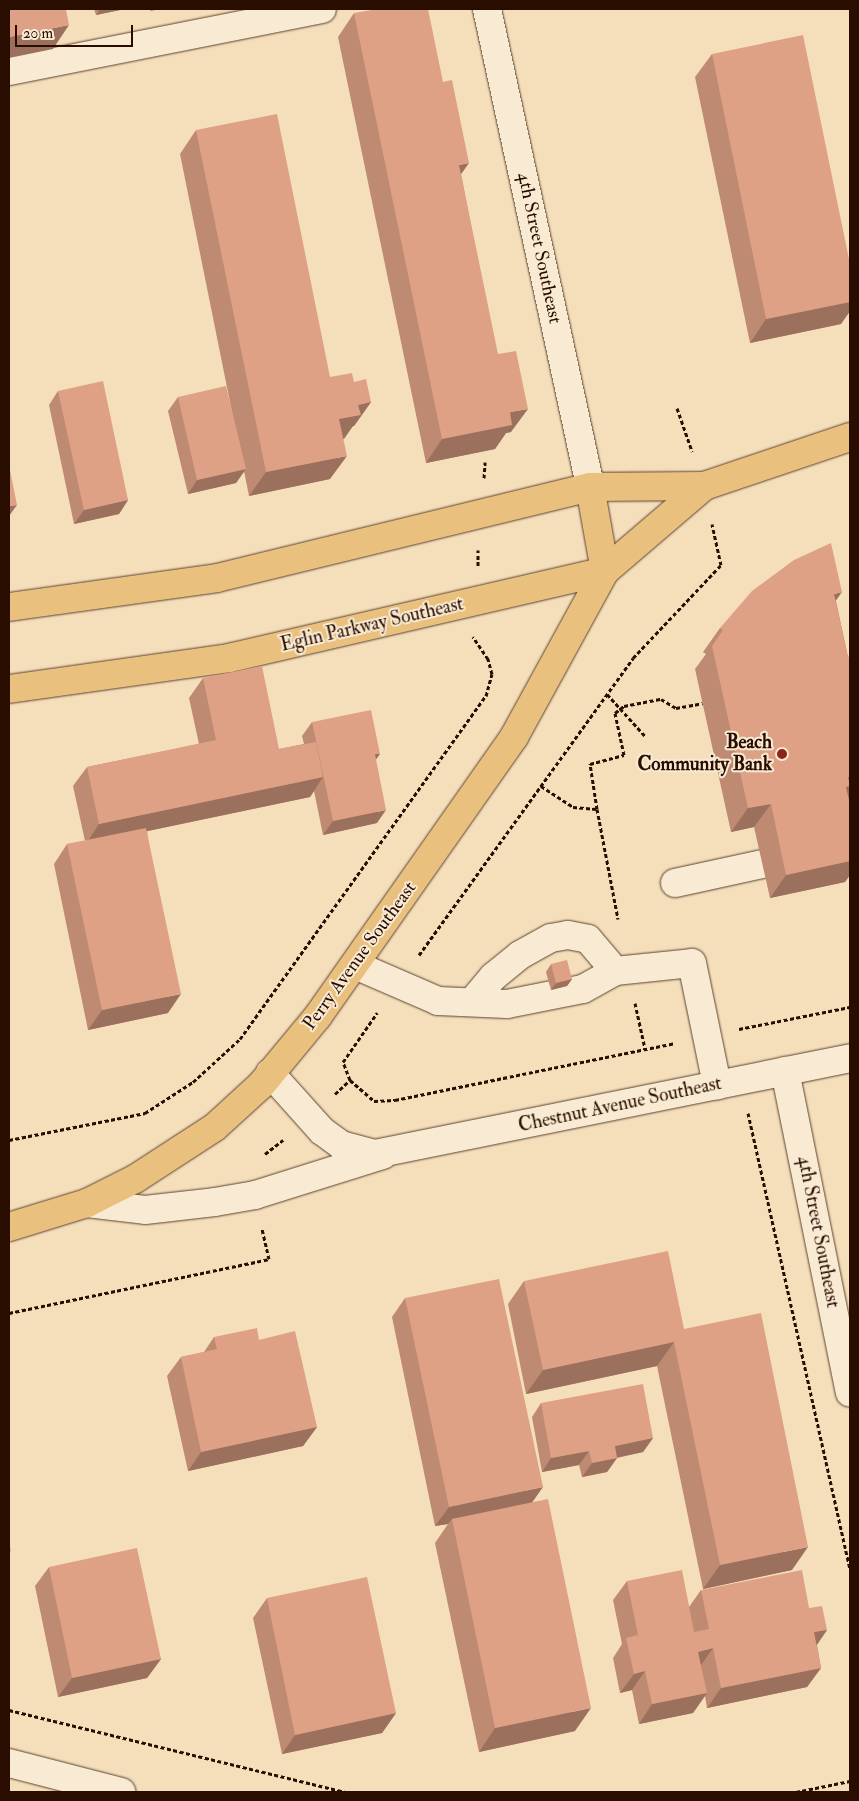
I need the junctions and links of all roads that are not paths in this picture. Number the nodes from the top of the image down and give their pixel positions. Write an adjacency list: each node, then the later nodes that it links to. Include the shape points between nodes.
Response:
1 (322, 9): 3 (street)
2 (487, 9): 6 (street, 4th Street Southeast)
3 (9, 71)
4 (850, 437): 5 (main road, Eglin Parkway Southeast)
5 (704, 486): 6 (main road, Eglin Parkway Southeast); 7 (main road, Eglin Parkway Southeast)
6 (590, 487): 7 (main road); 8 (main road, Eglin Parkway Southeast, via 217,578)
7 (605, 571): 9 (main road, Eglin Parkway Southeast, via 229,658); 12 (main road, Perry Avenue Southeast, via 514,737)
8 (9, 607)
9 (9, 689)
10 (762, 864): 11 (street)
11 (675, 883)
12 (355, 965): 14 (street, via 438,1001); 17 (main road, Perry Avenue Southeast)
13 (621, 970): 14 (street, via 583,988 507,1004); 14 (street, via 588,939 568,935 552,938 520,955); 18 (street, via 692,964)
14 (472, 1002)
15 (850, 1058): 16 (street, Chestnut Avenue Southeast)
16 (785, 1071): 18 (street, Chestnut Avenue Southeast); 22 (street, 4th Street Southeast)
17 (270, 1074): 19 (street, Chestnut Avenue Southeast, via 322,1131 341,1145 375,1154); 20 (main road, Perry Avenue Southeast, via 215,1128 135,1180)
18 (717, 1085): 19 (street, Chestnut Avenue Southeast)
19 (389, 1153): 20 (street, Chestnut Avenue Southeast, via 255,1195 215,1202 145,1210)
20 (87, 1203): 21 (main road, Perry Avenue Southeast)
21 (9, 1227)
22 (849, 1384)
23 (9, 1763): 24 (street)
24 (121, 1792)

